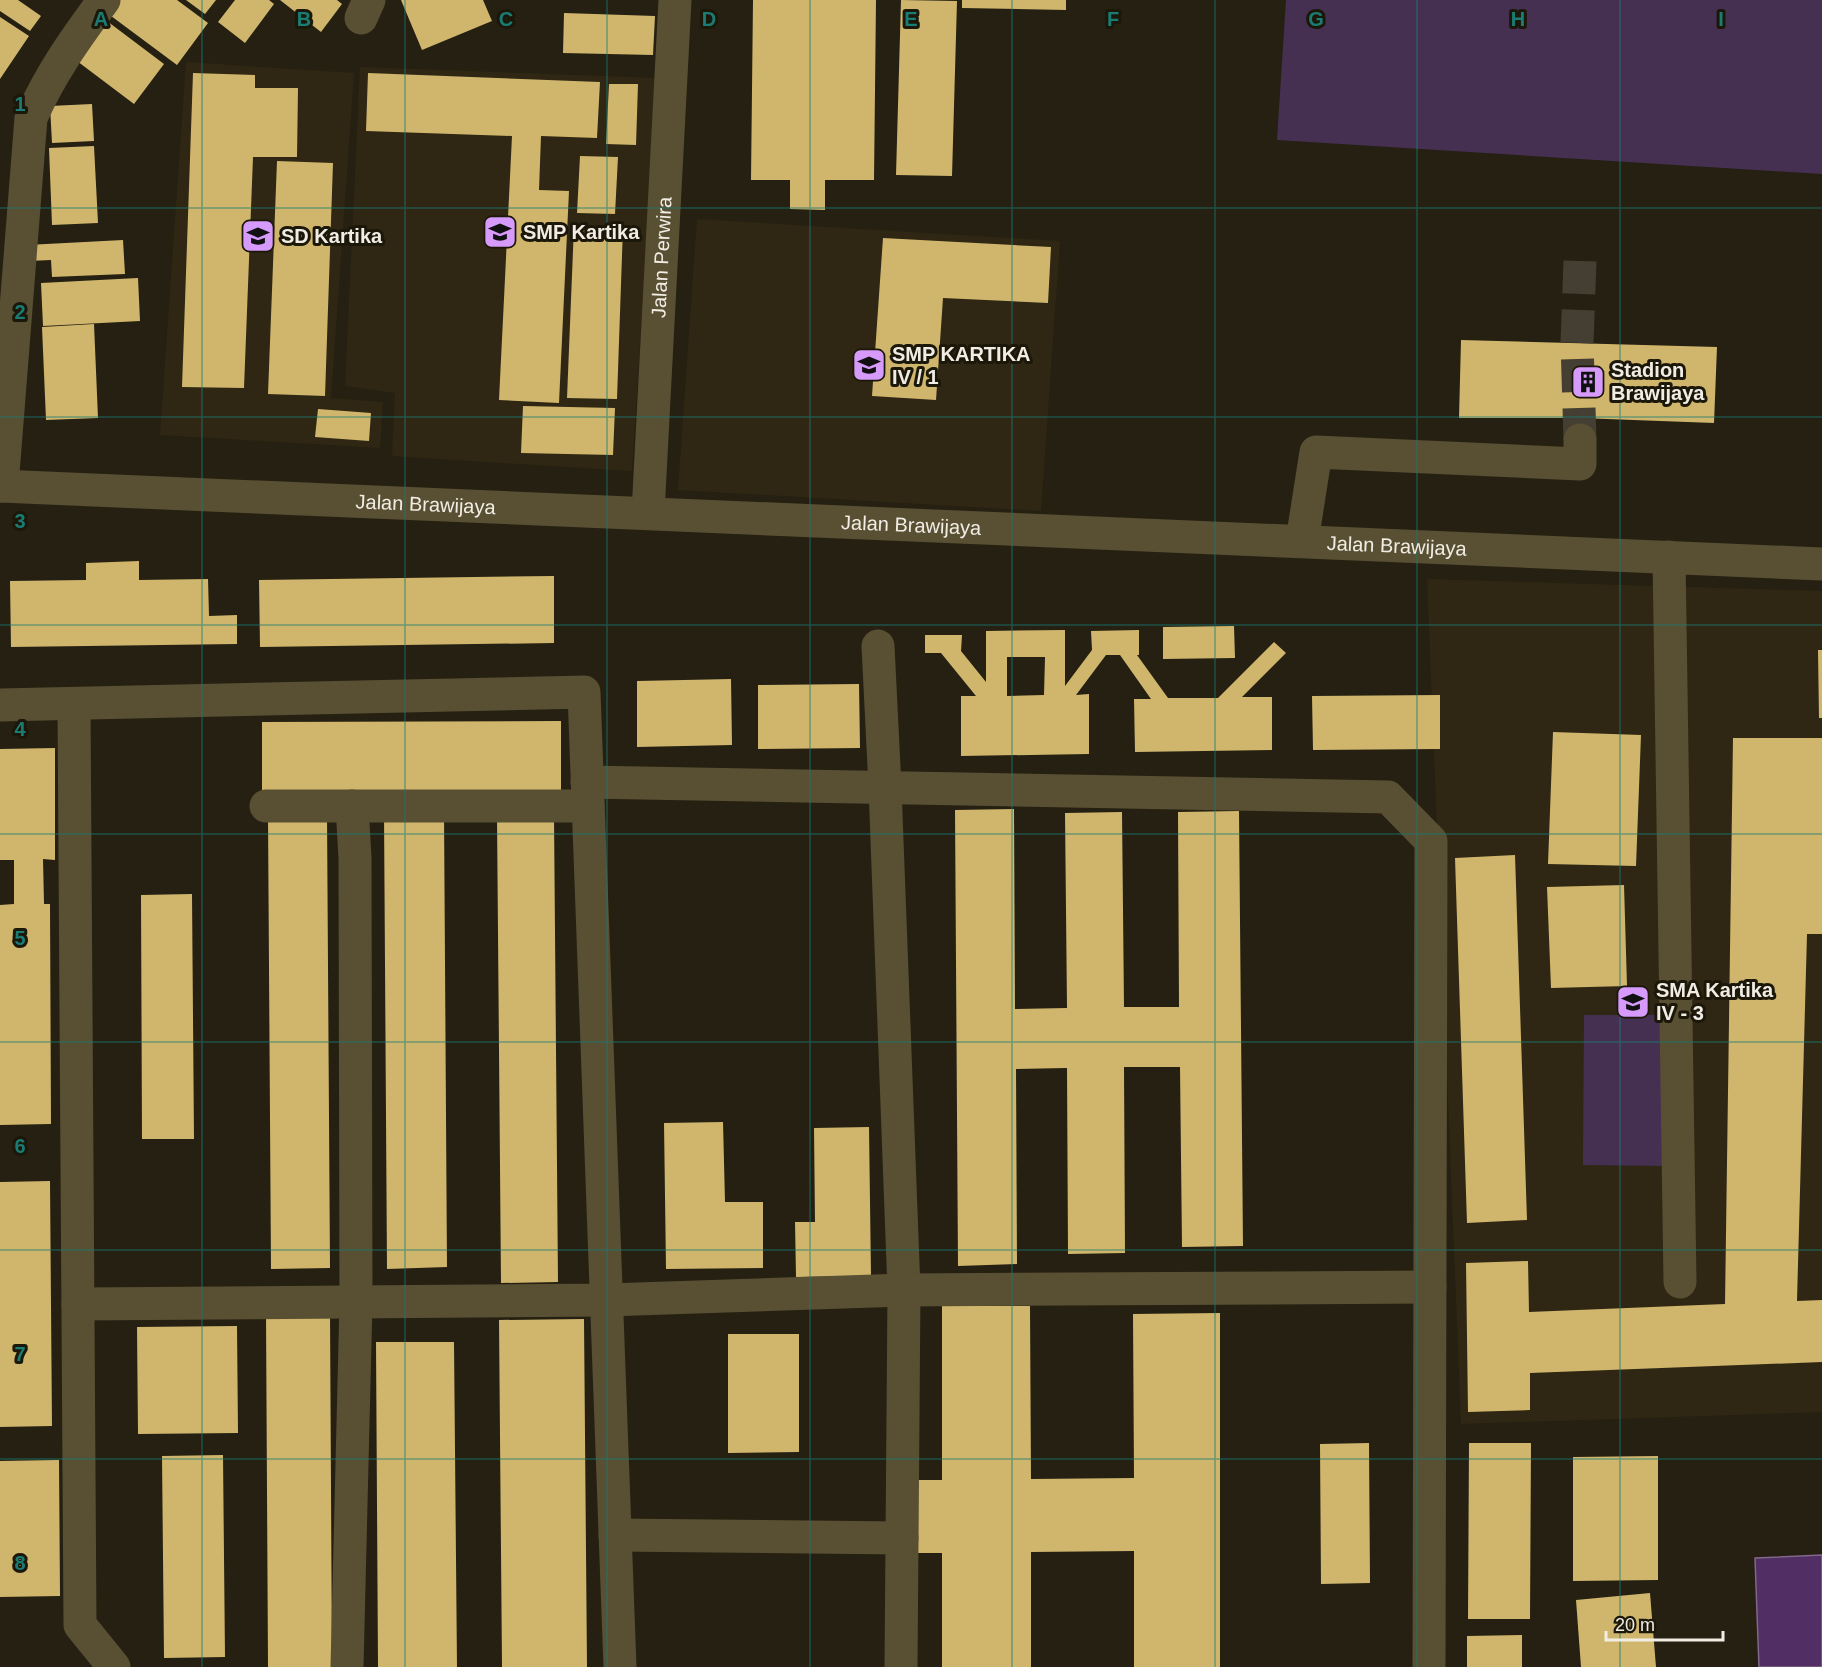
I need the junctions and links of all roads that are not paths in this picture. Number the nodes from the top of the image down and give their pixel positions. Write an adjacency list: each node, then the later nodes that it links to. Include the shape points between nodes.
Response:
1 (104, 0): 4 (street, via 63,57 31,118)
2 (675, 0): 5 (street, Jalan Perwira)
3 (1580, 440): 6 (street, via 1580,464 1316,452)
4 (1, 486): 5 (street, Jalan Brawijaya)
5 (648, 513): 6 (street, Jalan Brawijaya)
6 (1302, 541): 7 (street, Jalan Brawijaya)
7 (1669, 557): 8 (street, Jalan Brawijaya); 16 (street)
8 (1822, 564)
9 (878, 646): 12 (street)
10 (74, 704): 11 (street); 13 (street, via 584,692); 21 (street)
11 (0, 705)
12 (885, 787): 13 (street); 17 (street, via 1388,797 1431,841); 18 (street)
13 (588, 794): 15 (street); 19 (street)
14 (266, 806): 15 (street)
15 (352, 806): 20 (street)
16 (1680, 1282)
17 (1430, 1287): 18 (street); 28 (street)
18 (904, 1290): 19 (street); 23 (street)
19 (607, 1300): 20 (street); 22 (street)
20 (356, 1302): 21 (street); 25 (street)
21 (78, 1304): 24 (street, via 80,1625)
22 (615, 1535): 23 (street); 26 (street)
23 (902, 1538): 27 (street)
24 (114, 1667)
25 (347, 1667)
26 (620, 1667)
27 (901, 1667)
28 (1430, 1667)

